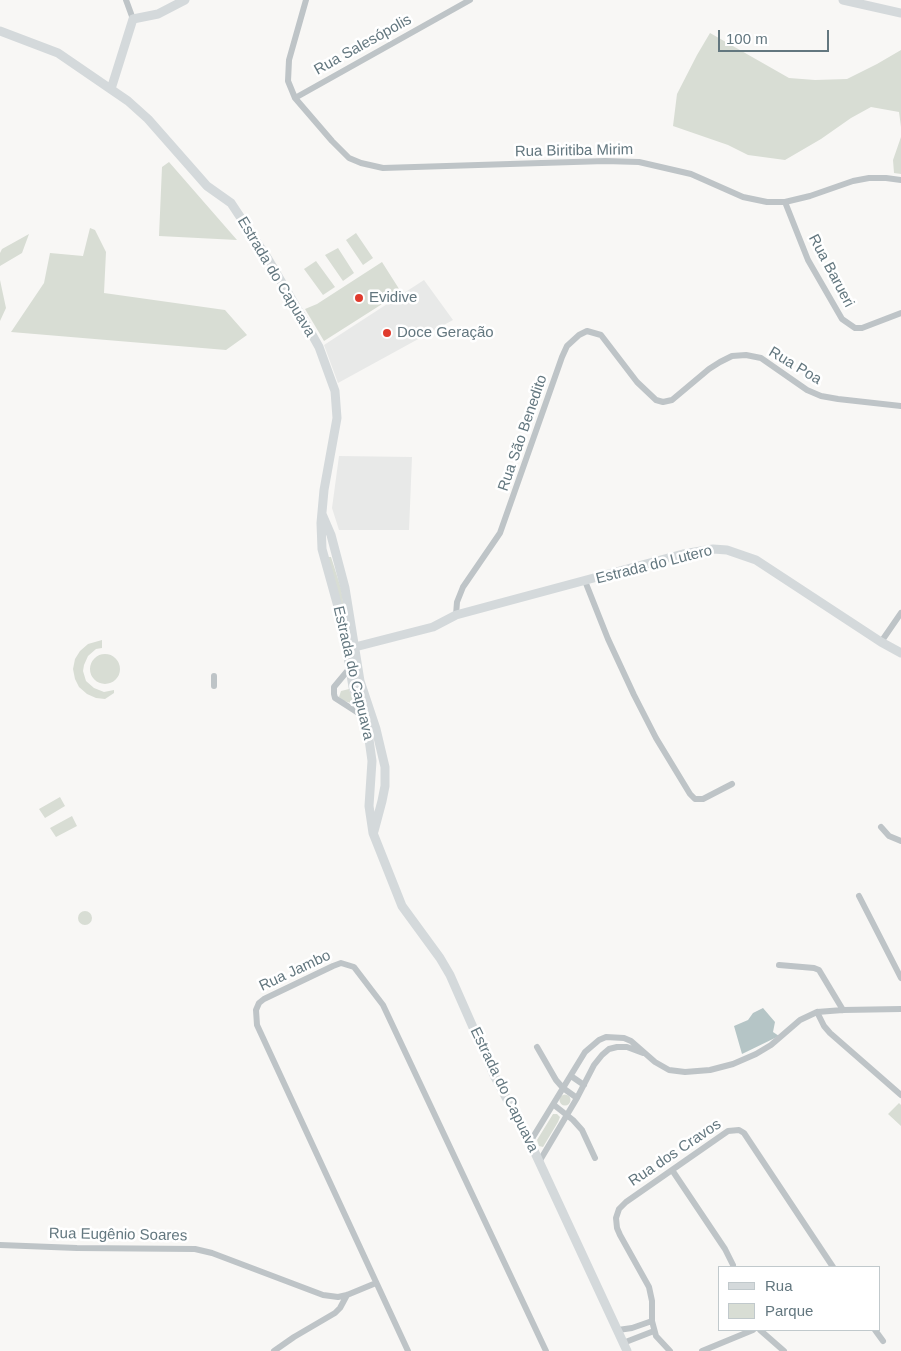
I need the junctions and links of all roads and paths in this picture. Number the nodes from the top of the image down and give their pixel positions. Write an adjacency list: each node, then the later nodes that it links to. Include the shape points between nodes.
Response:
1 (126, 0): 7 (street)
2 (185, 0): 7 (main road, via 158,14)
3 (306, 0): 10 (street, via 287,71)
4 (470, 0): 10 (street, Rua Salesópolis)
5 (843, 0): 6 (main road)
6 (901, 13)
7 (133, 19): 9 (main road)
8 (0, 31): 9 (main road, Estrada do Capuava, via 58,53)
9 (111, 89): 16 (main road, Estrada do Capuava, via 148,119 207,186 231,203 302,315 327,366 337,405)
10 (295, 98): 12 (street, Rua Biritiba Mirim, via 349,158 383,168 639,162 691,174 743,197)
11 (901, 180): 12 (street, Rua Biritiba Mirim, via 861,180)
12 (785, 202): 13 (street, Rua Barueri, via 808,260 849,326 862,328)
13 (901, 313)
14 (637, 382): 15 (street, Rua Poa, via 656,400 672,400 709,368 732,356 746,355 761,358 821,396); 21 (street, Rua São Benedito, via 601,335 587,331 574,338 568,346 500,533 463,587)
15 (901, 406)
16 (322, 514): 17 (main road, Estrada do Capuava); 18 (main road, Estrada do Capuava)
17 (336, 553): 18 (main road); 23 (main road, Estrada do Capuava)
18 (323, 556): 25 (main road, Estrada do Capuava, via 342,621)
19 (585, 581): 21 (main road, Estrada do Lutero); 22 (main road, Estrada do Lutero, via 683,554 713,548 727,550 756,560); 31 (street, via 634,695 690,794 695,799 702,799)
20 (901, 613): 22 (street)
21 (456, 614): 23 (main road, Estrada do Lutero, via 433,627)
22 (881, 642): 24 (main road, Estrada do Lutero)
23 (354, 644): 30 (main road, Estrada do Capuava, via 360,681 381,746)
24 (901, 652)
25 (349, 669): 28 (main road, Estrada do Capuava); 28 (street, via 334,687 335,698)
26 (214, 676): 27 (street)
27 (214, 686)
28 (364, 717): 29 (main road, Estrada do Capuava, via 371,746)
29 (371, 774): 30 (main road, via 378,779); 33 (main road, Estrada do Capuava, via 369,806)
30 (385, 775): 33 (main road, Estrada do Capuava)
31 (732, 784)
32 (881, 827): 34 (street, via 889,836)
33 (373, 833): 50 (main road, Estrada do Capuava, via 402,906 450,975 494,1075)
34 (901, 841)
35 (859, 896): 37 (street)
36 (779, 965): 39 (street, via 819,970)
37 (901, 978)
38 (901, 1009): 39 (street)
39 (843, 1010): 40 (street)
40 (817, 1012): 42 (street, via 800,1020 756,1054 710,1070 669,1070); 46 (street, via 830,1033)
41 (536, 1047): 45 (street, via 552,1075)
42 (644, 1054): 43 (street, via 624,1038 606,1037 585,1052); 44 (street, via 627,1047 609,1049 594,1066)
43 (571, 1076): 44 (street); 45 (street)
44 (584, 1085): 47 (street)
45 (564, 1088): 47 (street); 48 (street)
46 (901, 1095)
47 (577, 1098): 49 (street)
48 (554, 1105): 49 (street); 50 (street)
49 (567, 1115): 51 (street, via 582,1130); 52 (street)
50 (530, 1142): 52 (main road, Estrada do Capuava)
51 (595, 1158)
52 (539, 1162): 60 (main road, Estrada do Capuava)
53 (672, 1170): 55 (street); 56 (street, Rua dos Cravos, via 728,1130 739,1130); 59 (street, Rua dos Cravos, via 626,1202 616,1218 620,1235 649,1287)
54 (0, 1245): 58 (street, Rua Eugênio Soares, via 195,1249 323,1295)
55 (733, 1265)
56 (832, 1266)
57 (376, 1283): 58 (street); 68 (street, Rua Jambo); 69 (street, Rua Jambo, via 255,1017 258,1003 264,999 342,963 354,967 383,1005)
58 (347, 1295): 67 (street, via 335,1314)
59 (652, 1321): 60 (street); 61 (street, Rua dos Cravos)
60 (618, 1330): 66 (main road, Estrada do Capuava)
61 (654, 1330): 66 (street); 70 (street, Rua dos Cravos)
62 (751, 1331): 71 (street)
63 (761, 1331): 72 (street)
64 (876, 1331): 65 (street)
65 (883, 1341)
66 (625, 1347)
67 (274, 1351)
68 (408, 1351)
69 (546, 1351)
70 (670, 1351)
71 (702, 1351)
72 (784, 1351)

